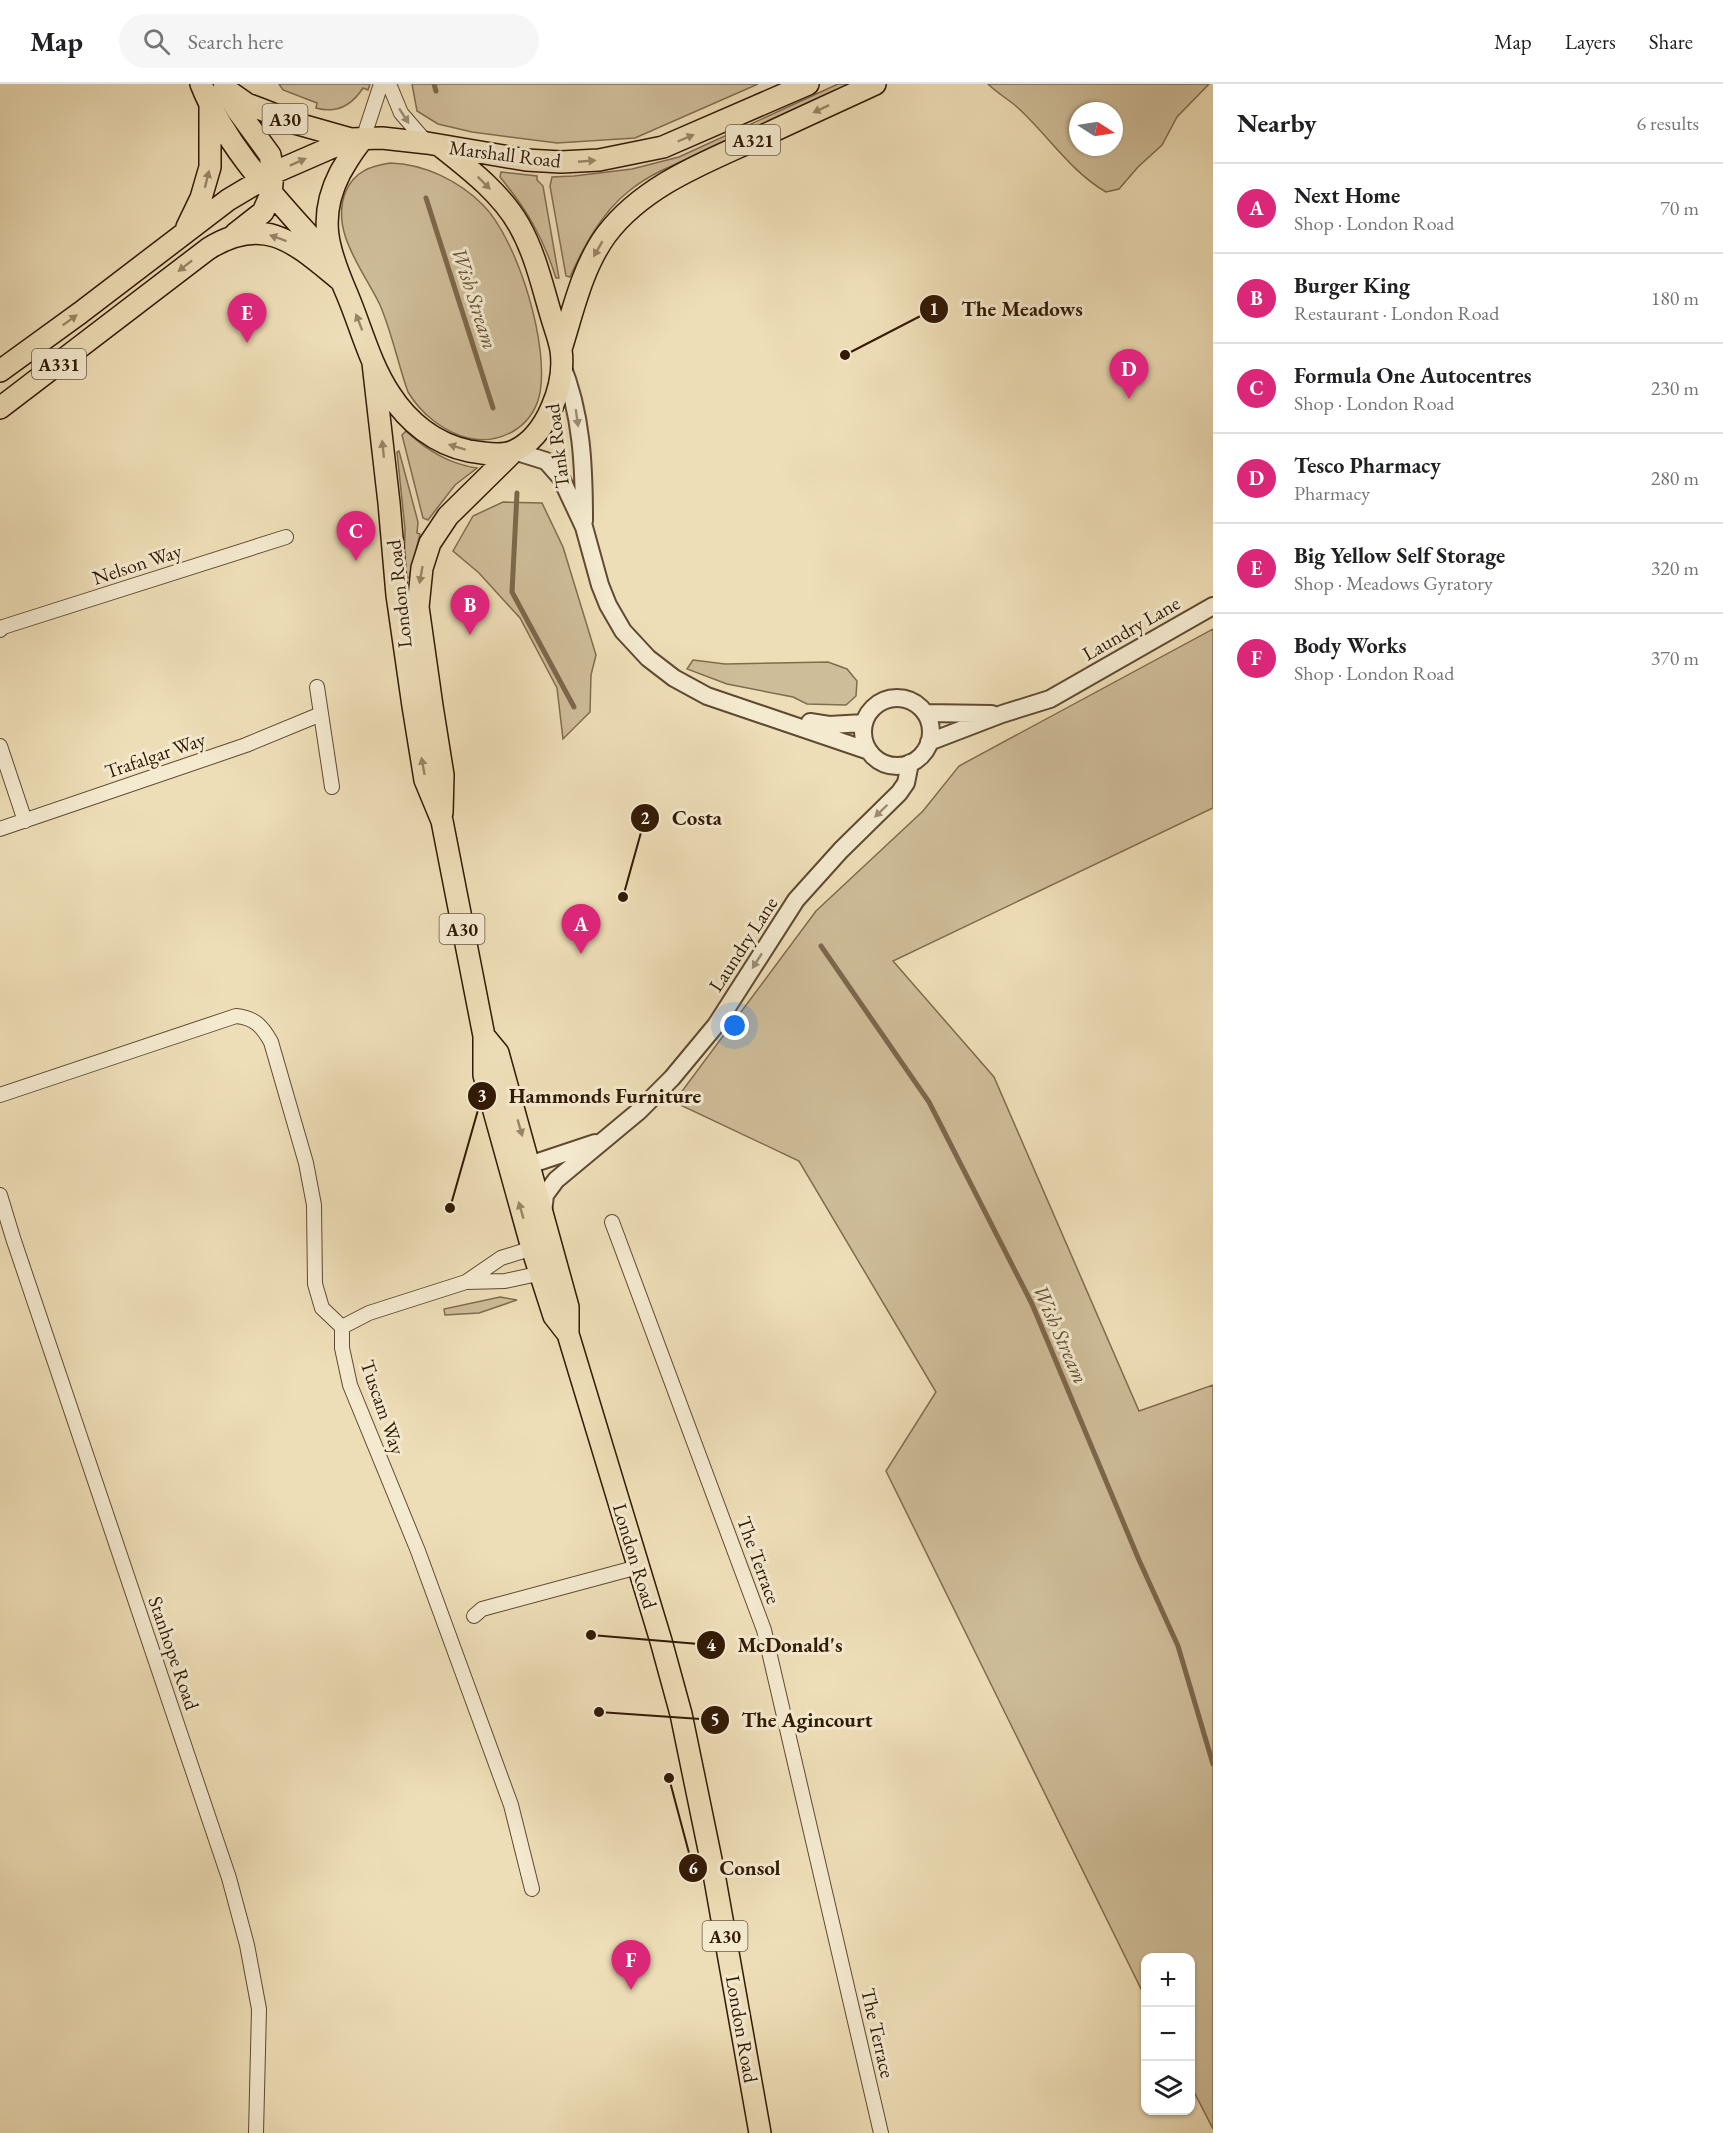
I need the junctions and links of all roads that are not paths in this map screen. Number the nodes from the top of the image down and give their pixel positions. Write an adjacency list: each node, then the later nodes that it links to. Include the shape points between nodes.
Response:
1 (201, 84): 7 (main road, A30)
2 (381, 84): 8 (street)
3 (389, 84): 9 (street, one-way to 9, via 402,113)
4 (808, 84): 9 (main road, Marshall Road / A321, one-way to 4, via 526,160 580,162 623,156 680,141)
5 (874, 84): 14 (main road, A321, one-way to 14, via 671,180 636,205 606,236 596,253 579,290)
6 (223, 86): 8 (main road, A30, via 241,100 298,124); 10 (main road, via 270,154)
7 (210, 107): 10 (main road, A30); 11 (main road, one-way to 7, via 207,182)
8 (357, 139): 9 (main road, Marshall Road); 10 (main road, A331, one-way to 8); 13 (main road, via 329,199 327,230)
9 (433, 144): 14 (main road, one-way to 14, via 489,187 519,225 531,252)
10 (268, 182): 11 (main road, A331, via 217,207); 12 (main road, via 263,212); 13 (main road, A30)
11 (184, 232): 16 (main road, A331, one-way to 11)
12 (234, 235): 13 (main road, A331, one-way to 12, via 282,238 254,232); 17 (main road, A331, one-way to 17, via 208,249)
13 (339, 273): 15 (main road, one-way to 13)
14 (561, 356): 18 (main road, London Road, via 550,414); 19 (street, Tank Road, one-way to 19, via 578,421)
15 (373, 363): 18 (main road, one-way to 15, via 474,452 430,435 415,424 390,394); 35 (main road, London Road / A30, one-way to 15, via 425,780 404,650)
16 (0, 371)
17 (0, 408)
18 (514, 451): 19 (street, Tank Road, via 546,461 555,469); 35 (main road, London Road / A30, one-way to 35, via 448,516 430,543 422,568 418,607 443,775)
19 (584, 527): 26 (street, Tank Road, via 608,605 623,631 648,658 707,696)
20 (286, 537): 22 (street, Nelson Way)
21 (1213, 606): 27 (street, Laundry Lane, via 1050,699)
22 (0, 630)
23 (317, 687): 25 (street)
24 (925, 713): 27 (street, Laundry Lane); 28 (street, via 910,701 892,698 873,708); 29 (street)
25 (321, 714): 33 (street); 34 (street, Trafalgar Way, via 246,745)
26 (762, 714): 28 (street, Tank Road, via 829,725); 31 (street, Tank Road)
27 (1002, 714): 29 (street, Laundry Lane)
28 (864, 723): 31 (street)
29 (929, 742): 32 (street)
30 (0, 746): 34 (street)
31 (869, 751): 32 (street, via 887,765)
32 (910, 763): 39 (street, Laundry Lane, one-way to 39, via 906,783 899,793 796,900 716,1025 672,1078)
33 (332, 787)
34 (25, 821): 36 (street, Trafalgar Way)
35 (442, 821): 37 (main road, London Road / A30)
36 (0, 829)
37 (484, 1036): 40 (main road, London Road / A30, one-way to 40, via 498,1053); 41 (main road, London Road / A30, via 484,1076)
38 (0, 1095): 49 (street, via 236,1016 257,1022 271,1042 306,1163 314,1205 315,1284 322,1308)
39 (602, 1141): 40 (street, Laundry Lane); 43 (street, Laundry Lane, via 556,1180 545,1195)
40 (530, 1164): 41 (street, Laundry Lane); 43 (main road, London Road / A30)
41 (510, 1172): 46 (main road, London Road / A30, one-way to 41)
42 (0, 1195): 45 (street, Stanhope Road)
43 (543, 1212): 46 (main road, London Road / A30)
44 (612, 1222): 55 (street, The Terrace, via 764,1630)
45 (6, 1240): 53 (street, Stanhope Road, via 229,1878 259,2009)
46 (541, 1245): 47 (main road, London Road / A30); 48 (street, via 501,1258)
47 (549, 1271): 48 (street, via 505,1281); 50 (main road, London Road / A30, via 554,1316 568,1334)
48 (466, 1282): 49 (street, via 369,1312)
49 (342, 1327): 52 (street, Tuscam Way, via 350,1385 418,1551 511,1805)
50 (638, 1567): 51 (street, via 482,1609); 54 (main road, London Road / A30, via 696,1779)
51 (474, 1616)
52 (532, 1889)
53 (256, 2133)
54 (760, 2133)
55 (881, 2133)

